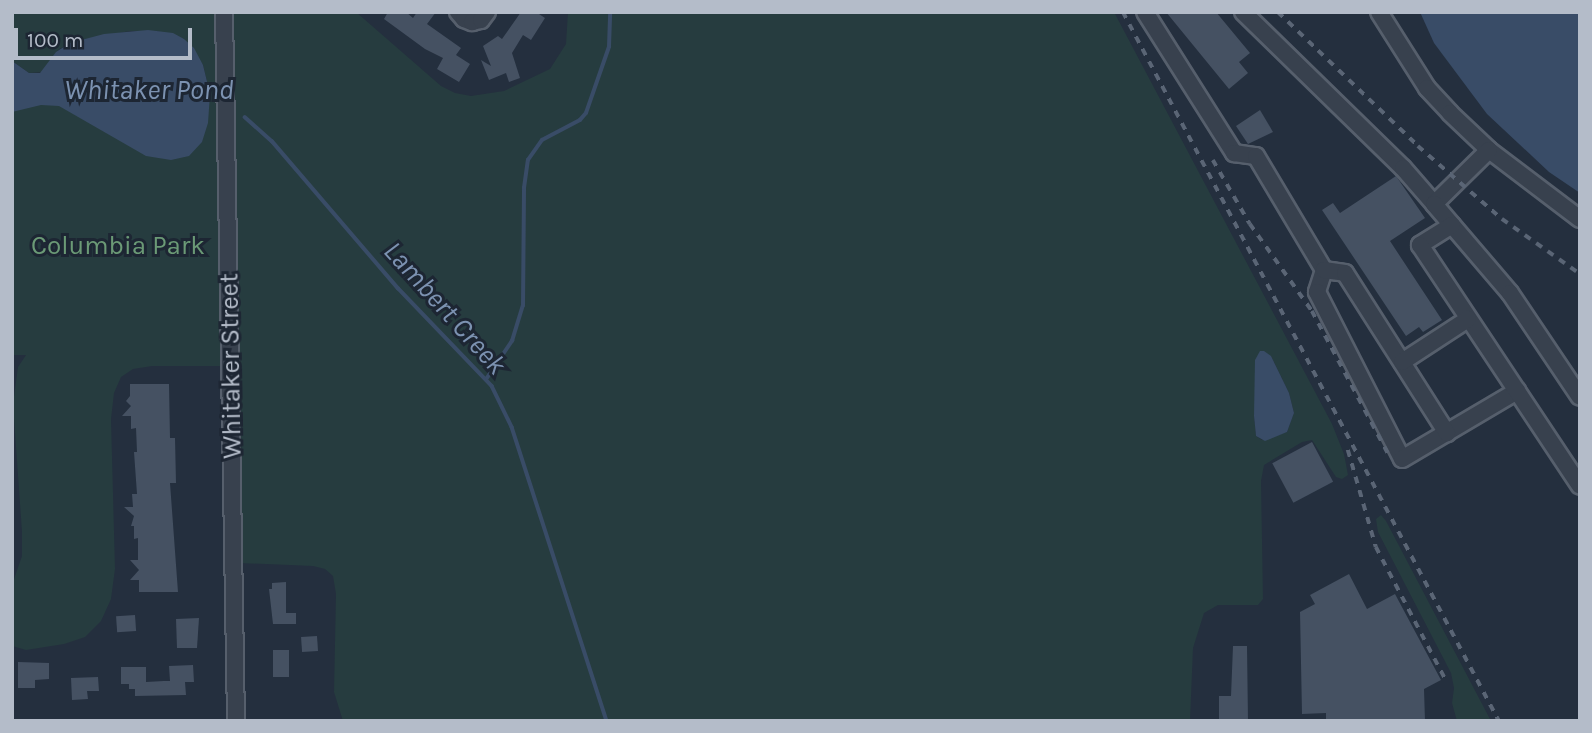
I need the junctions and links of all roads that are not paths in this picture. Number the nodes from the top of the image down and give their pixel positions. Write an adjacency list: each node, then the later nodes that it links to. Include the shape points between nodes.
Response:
1 (224, 12): 18 (street, Whitaker Street)
2 (458, 12): 3 (street, via 470,22 481,20)
3 (487, 12)
4 (1145, 12): 11 (street, via 1234,153 1256,156)
5 (1243, 12): 8 (street)
6 (1379, 12): 7 (street, via 1427,88)
7 (1489, 150): 8 (street); 9 (street)
8 (1435, 205): 10 (street)
9 (1580, 219)
10 (1452, 225): 12 (street, via 1420,246); 15 (street, via 1510,293)
11 (1324, 270): 13 (street, via 1345,273); 16 (street, via 1317,292 1402,459)
12 (1468, 319): 13 (street); 14 (street)
13 (1402, 362): 16 (street)
14 (1517, 391): 16 (street); 17 (street)
15 (1580, 397)
16 (1447, 433)
17 (1580, 486)
18 (236, 721)

